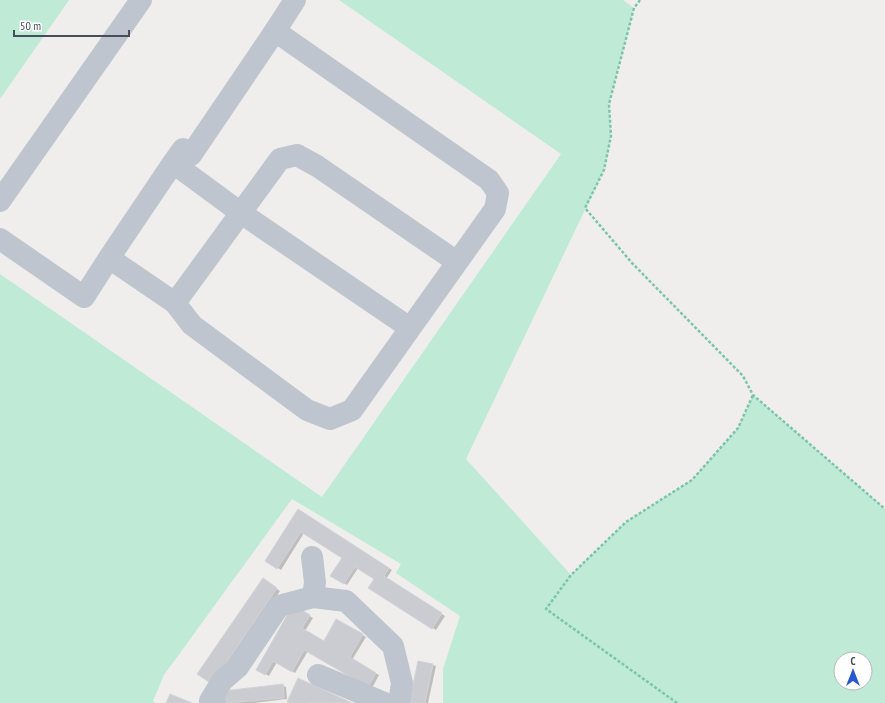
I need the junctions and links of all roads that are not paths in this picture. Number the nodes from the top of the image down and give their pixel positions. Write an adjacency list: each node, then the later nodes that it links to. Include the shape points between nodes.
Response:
1 (142, 0): 5 (lane)
2 (296, 0): 3 (lane)
3 (275, 31): 4 (lane, via 191,155 183,149); 9 (lane, via 489,180 498,193 495,209)
4 (173, 163): 6 (lane); 8 (lane)
5 (0, 201)
6 (241, 213): 9 (lane, via 280,160 297,155); 10 (lane); 11 (lane)
7 (0, 239): 8 (lane, via 84,297)
8 (109, 258): 10 (lane)
9 (457, 262): 11 (lane)
10 (175, 303): 11 (lane, via 192,325 307,410 330,419 352,410)
11 (410, 328)
12 (312, 557): 13 (lane, via 315,582)
13 (313, 597): 15 (lane, via 279,606 238,668 222,681 210,701); 17 (lane, via 346,601 393,646 402,683)
14 (318, 675): 16 (lane)
15 (215, 703)
16 (384, 703)
17 (399, 703)

